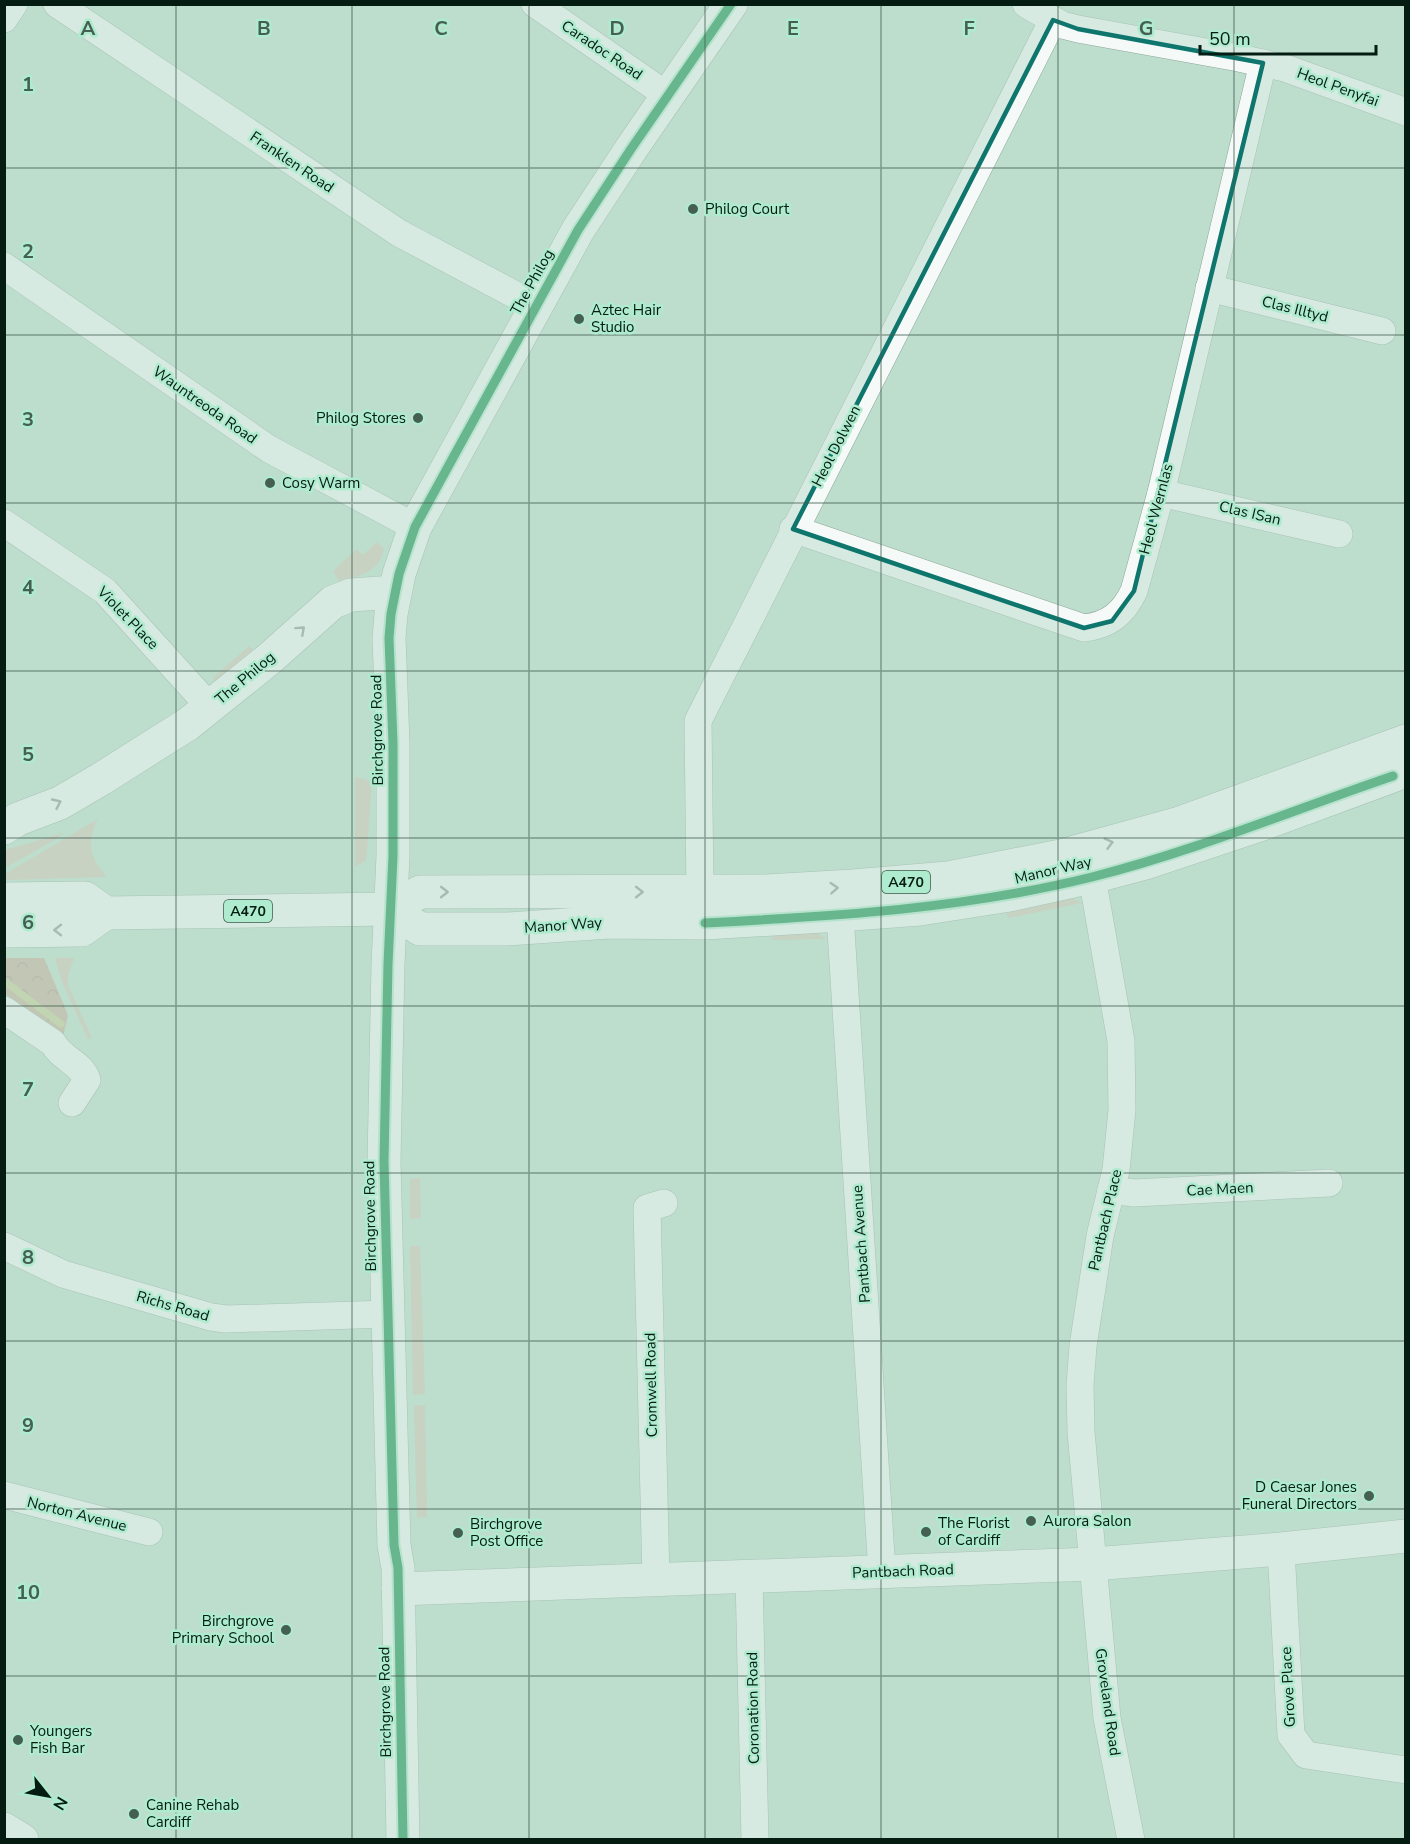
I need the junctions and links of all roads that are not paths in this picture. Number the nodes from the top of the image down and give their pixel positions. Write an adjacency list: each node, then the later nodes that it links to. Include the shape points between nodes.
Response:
1 (14, 4): 6 (street)
2 (57, 4): 13 (street, Franklen Road, via 399,233)
3 (535, 4): 9 (street, Caradoc Road)
4 (731, 4): 9 (main road, The Philog)
5 (1026, 4): 7 (street, Heol Penyfai)
6 (4, 19)
7 (1053, 20): 8 (street, Heol Penyfai, via 1078,29); 18 (street, Heol Dolwen)
8 (1263, 63): 10 (street, Heol Penyfai); 12 (street, Heol Wernlas)
9 (668, 96): 13 (main road, The Philog, via 599,196)
10 (1406, 112)
11 (4, 266): 17 (street, Wauntreoda Road, via 269,449)
12 (1209, 288): 14 (street, Clas Illtyd); 15 (street, Heol Wernlas)
13 (536, 306): 17 (main road, The Philog)
14 (1382, 331)
15 (1161, 493): 18 (street, Heol Wernlas, via 1127,607 1112,621 1098,627 1084,628); 19 (street, Clas ISan)
16 (4, 523): 21 (street, Violet Place, via 105,591)
17 (415, 527): 20 (main road, The Philog)
18 (794, 529): 26 (street, Heol Dolwen, via 698,722)
19 (1339, 534)
20 (395, 592): 21 (main road, The Philog, one-way to 20, via 333,602 351,595); 28 (main road, Birchgrove Road, via 389,638 393,799)
21 (210, 707): 24 (main road, The Philog, one-way to 21, via 101,779)
22 (1406, 741): 26 (main road, Manor Way / A470, one-way to 22, via 897,883 1017,866 1177,824)
23 (1406, 771): 25 (main road, Manor Way / A470, via 1204,844)
24 (4, 828)
25 (1092, 877): 30 (main road, Manor Way / A470, via 961,903); 35 (street, Pantbach Place, via 1121,1041 1119,1150)
26 (700, 892): 28 (main road, Manor Way / A470, one-way to 26, via 420,892)
27 (4, 898): 29 (main road, via 85,898)
28 (390, 909): 29 (main road, Manor Way / A470); 30 (main road, Manor Way / A470, via 420,929 507,929 609,922 705,923); 38 (main road, Birchgrove Road, via 384,1162)
29 (106, 913): 31 (main road, one-way to 31, via 82,930)
30 (840, 915): 44 (street, Pantbach Avenue)
31 (4, 930)
32 (4, 1010): 33 (street, via 53,1043 57,1051 85,1072 87,1080)
33 (72, 1103)
34 (1329, 1183): 35 (street, Cae Maen, via 1134,1193)
35 (1111, 1190): 43 (street, Pantbach Place, via 1090,1288 1080,1385)
36 (664, 1203): 46 (street, Cromwell Road, via 647,1208)
37 (4, 1246): 38 (street, Richs Road, via 63,1274 211,1317)
38 (387, 1314): 47 (main road, Birchgrove Road)
39 (4, 1495): 40 (street, Norton Avenue)
40 (149, 1532)
41 (1406, 1536): 42 (main road, Pantbach Road)
42 (1281, 1549): 43 (main road, Pantbach Road); 48 (street, Grove Place, via 1291,1736 1306,1755)
43 (1093, 1564): 44 (main road, Pantbach Road); 53 (street, Groveland Road, via 1107,1718)
44 (882, 1572): 45 (main road, Pantbach Road)
45 (749, 1577): 46 (main road, Pantbach Road); 52 (street, Coronation Road)
46 (656, 1580): 47 (main road, Pantbach Road)
47 (398, 1588): 51 (main road, Birchgrove Road)
48 (1406, 1770)
49 (4, 1829): 50 (main road)
50 (22, 1839)
51 (403, 1839)
52 (755, 1839)
53 (1131, 1839)

